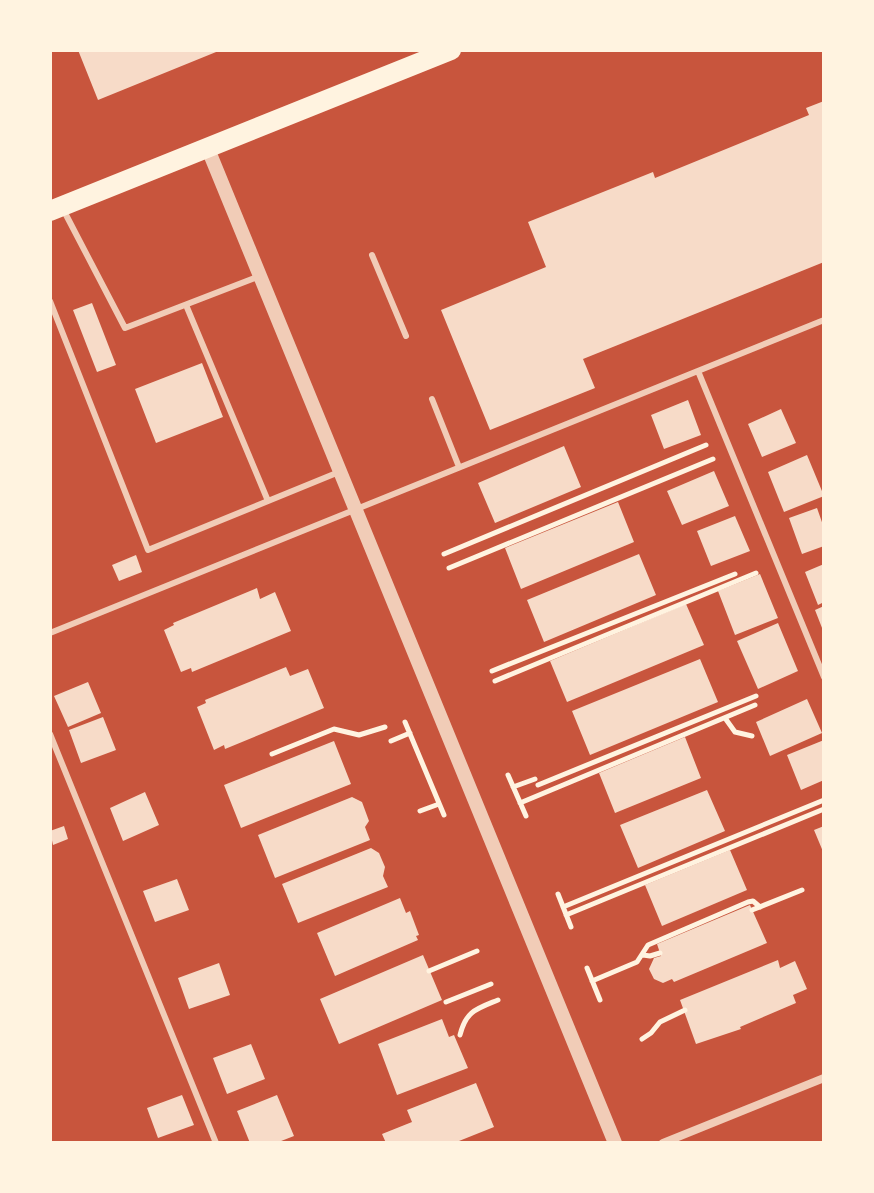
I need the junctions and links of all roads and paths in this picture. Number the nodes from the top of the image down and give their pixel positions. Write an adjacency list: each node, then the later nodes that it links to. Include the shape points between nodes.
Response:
1 (451, 50): 2 (main road)
2 (208, 149): 3 (main road); 5 (street)
3 (56, 209): 7 (lane, via 125,328)
4 (372, 255): 9 (lane)
5 (260, 276): 7 (lane); 15 (street)
6 (50, 301): 16 (lane, via 148,550)
7 (186, 305): 16 (lane)
8 (824, 320): 10 (lane)
9 (406, 336)
10 (698, 371): 14 (lane); 24 (lane)
11 (432, 399): 14 (lane)
12 (707, 445): 18 (path)
13 (713, 459): 19 (path)
14 (459, 467): 17 (lane)
15 (339, 472): 16 (lane); 17 (street)
16 (268, 501)
17 (355, 509): 22 (lane); 67 (street)
18 (444, 554)
19 (449, 568)
20 (756, 573): 25 (path)
21 (735, 574): 23 (path)
22 (50, 633)
23 (492, 671)
24 (824, 677)
25 (495, 681)
26 (756, 696): 37 (path)
27 (755, 705): 28 (path)
28 (725, 718): 33 (path, via 735,732); 39 (path)
29 (405, 722): 31 (path)
30 (385, 727): 35 (path, via 359,735 334,729)
31 (410, 733): 34 (path); 40 (path)
32 (50, 734): 66 (lane)
33 (752, 736)
34 (391, 741)
35 (272, 754)
36 (508, 775): 37 (path)
37 (513, 787): 39 (path)
38 (824, 800): 47 (path)
39 (520, 803): 44 (path)
40 (439, 804): 42 (path); 43 (path)
41 (824, 809): 50 (path)
42 (420, 811)
43 (444, 815)
44 (526, 816)
45 (802, 890): 48 (path)
46 (558, 894): 47 (path)
47 (563, 907): 50 (path)
48 (760, 907): 49 (path); 54 (path, via 748,902 648,945)
49 (752, 910)
50 (566, 915): 51 (path)
51 (571, 927)
52 (477, 951): 56 (path)
53 (660, 953): 54 (path)
54 (643, 955): 57 (path)
55 (587, 968): 57 (path)
56 (429, 971)
57 (592, 981): 60 (path)
58 (491, 984): 61 (path)
59 (498, 1000): 63 (path, via 463,1020)
60 (600, 1000)
61 (446, 1002)
62 (685, 1010): 64 (path, via 660,1022)
63 (460, 1035)
64 (642, 1039)
65 (824, 1078): 68 (street)
66 (216, 1143)
67 (615, 1143)
68 (663, 1143)

